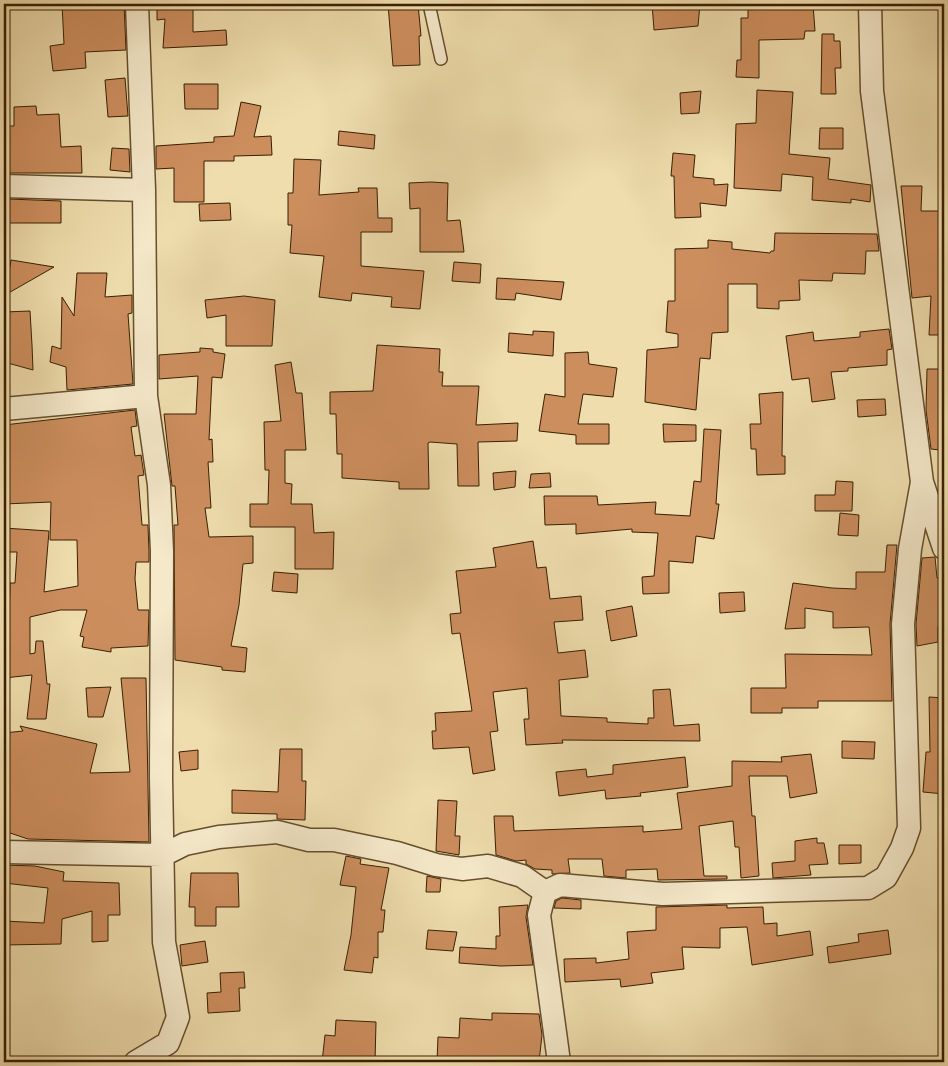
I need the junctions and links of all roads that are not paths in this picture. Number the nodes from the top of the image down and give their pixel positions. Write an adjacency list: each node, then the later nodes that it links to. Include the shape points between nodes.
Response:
1 (137, 4): 6 (street)
2 (429, 4): 4 (lane)
3 (870, 4): 9 (street, via 872,91)
4 (441, 59)
5 (4, 186): 6 (street)
6 (144, 190): 7 (street)
7 (146, 396): 8 (street); 12 (street, via 160,485)
8 (4, 408)
9 (922, 482): 10 (street); 13 (street, via 910,549 902,624 909,828 886,877 868,888 663,894 560,885)
10 (944, 548)
11 (4, 852): 12 (street)
12 (163, 855): 13 (street, via 184,844 277,832 397,853 436,865 462,869 488,866 522,876); 14 (street, via 164,942 178,1017 168,1044)
13 (545, 892): 15 (street, via 539,915)
14 (136, 1062)
15 (559, 1062)

